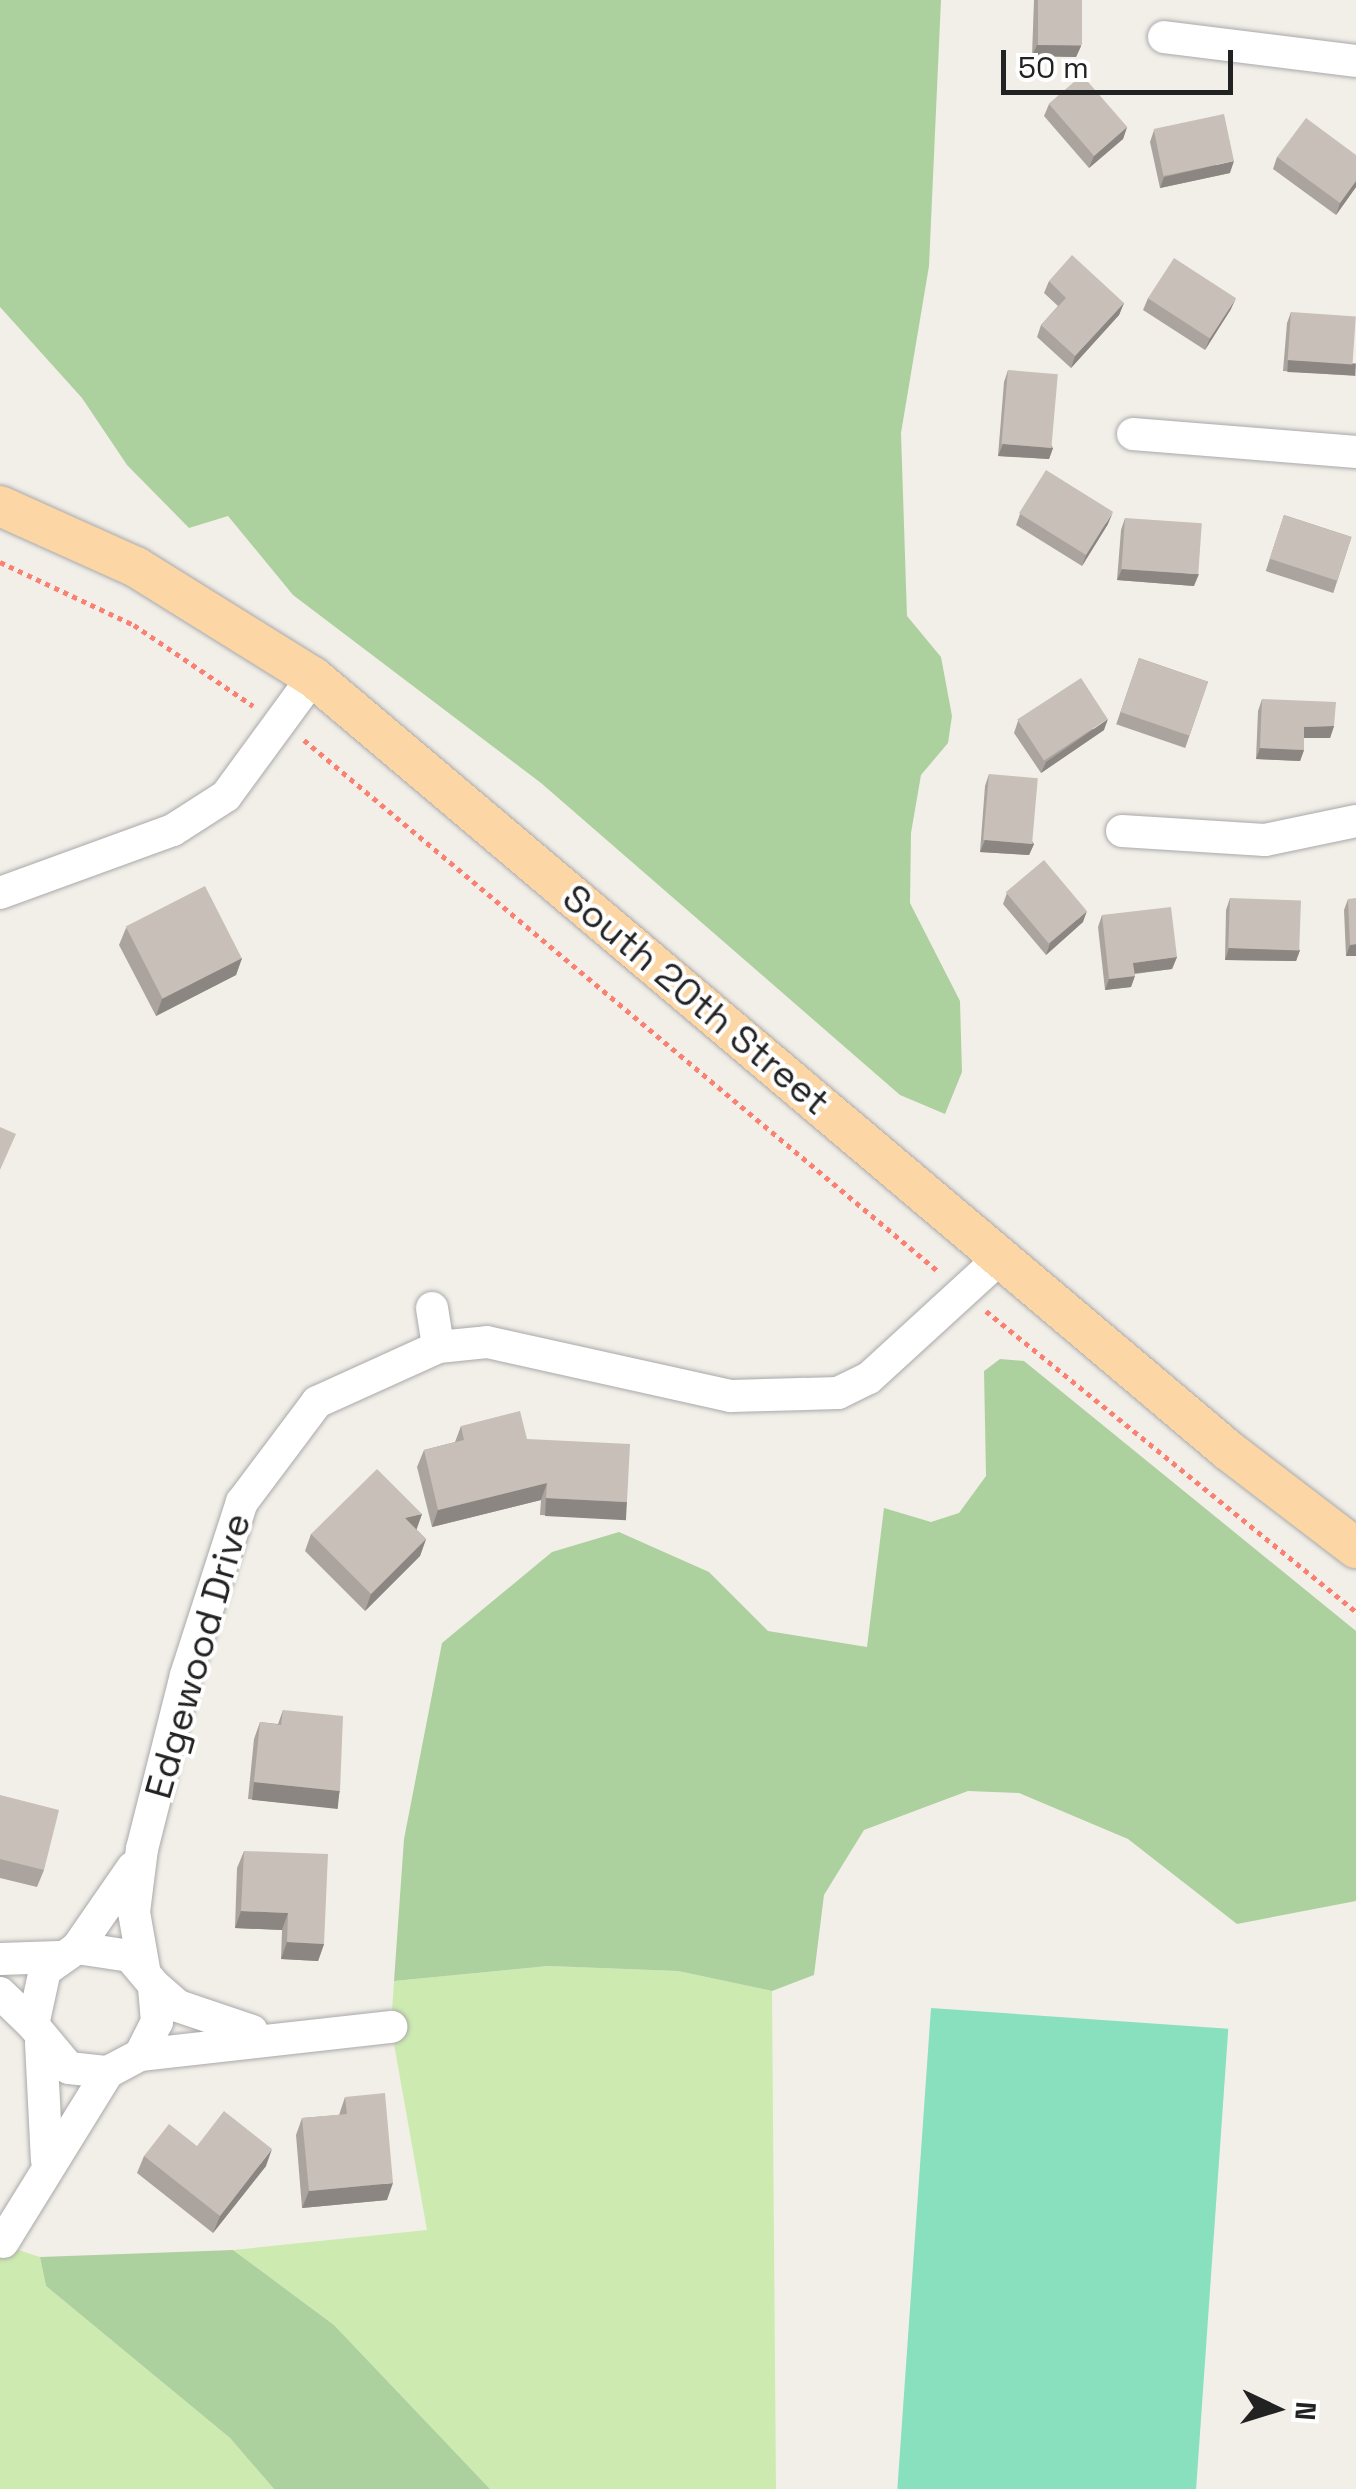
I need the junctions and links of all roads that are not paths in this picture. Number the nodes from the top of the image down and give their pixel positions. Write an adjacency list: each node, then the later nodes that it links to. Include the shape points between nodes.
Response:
1 (1164, 37): 2 (street)
2 (1356, 61)
3 (1133, 434): 4 (street)
4 (1356, 452)
5 (0, 506): 6 (main road, South 20th Street, via 136,567)
6 (314, 677): 9 (street, via 226,796 173,830); 10 (main road, South 20th Street)
7 (1356, 821): 8 (street, via 1265,840)
8 (1122, 832)
9 (0, 893)
10 (1002, 1256): 12 (street, Edgewood Drive, via 869,1378 822,1395 731,1396 523,1345); 13 (main road, South 20th Street)
11 (432, 1308): 12 (street)
12 (438, 1346): 14 (street, Edgewood Drive, via 318,1402 242,1502)
13 (1356, 1548)
14 (142, 1849): 15 (street); 17 (street, via 134,1912)
15 (68, 1952): 16 (street); 17 (street, via 113,1948); 20 (street, via 35,1987)
16 (0, 1960)
17 (149, 1977): 21 (street, via 216,2024); 22 (street, via 157,2022)
18 (0, 1993): 20 (street)
19 (391, 2027): 21 (street)
20 (37, 2034): 23 (street, via 69,2068); 24 (street, via 51,2122)
21 (276, 2036): 22 (street)
22 (140, 2055): 23 (street)
23 (108, 2072): 24 (street)
24 (46, 2170): 25 (street)
25 (3, 2242)

